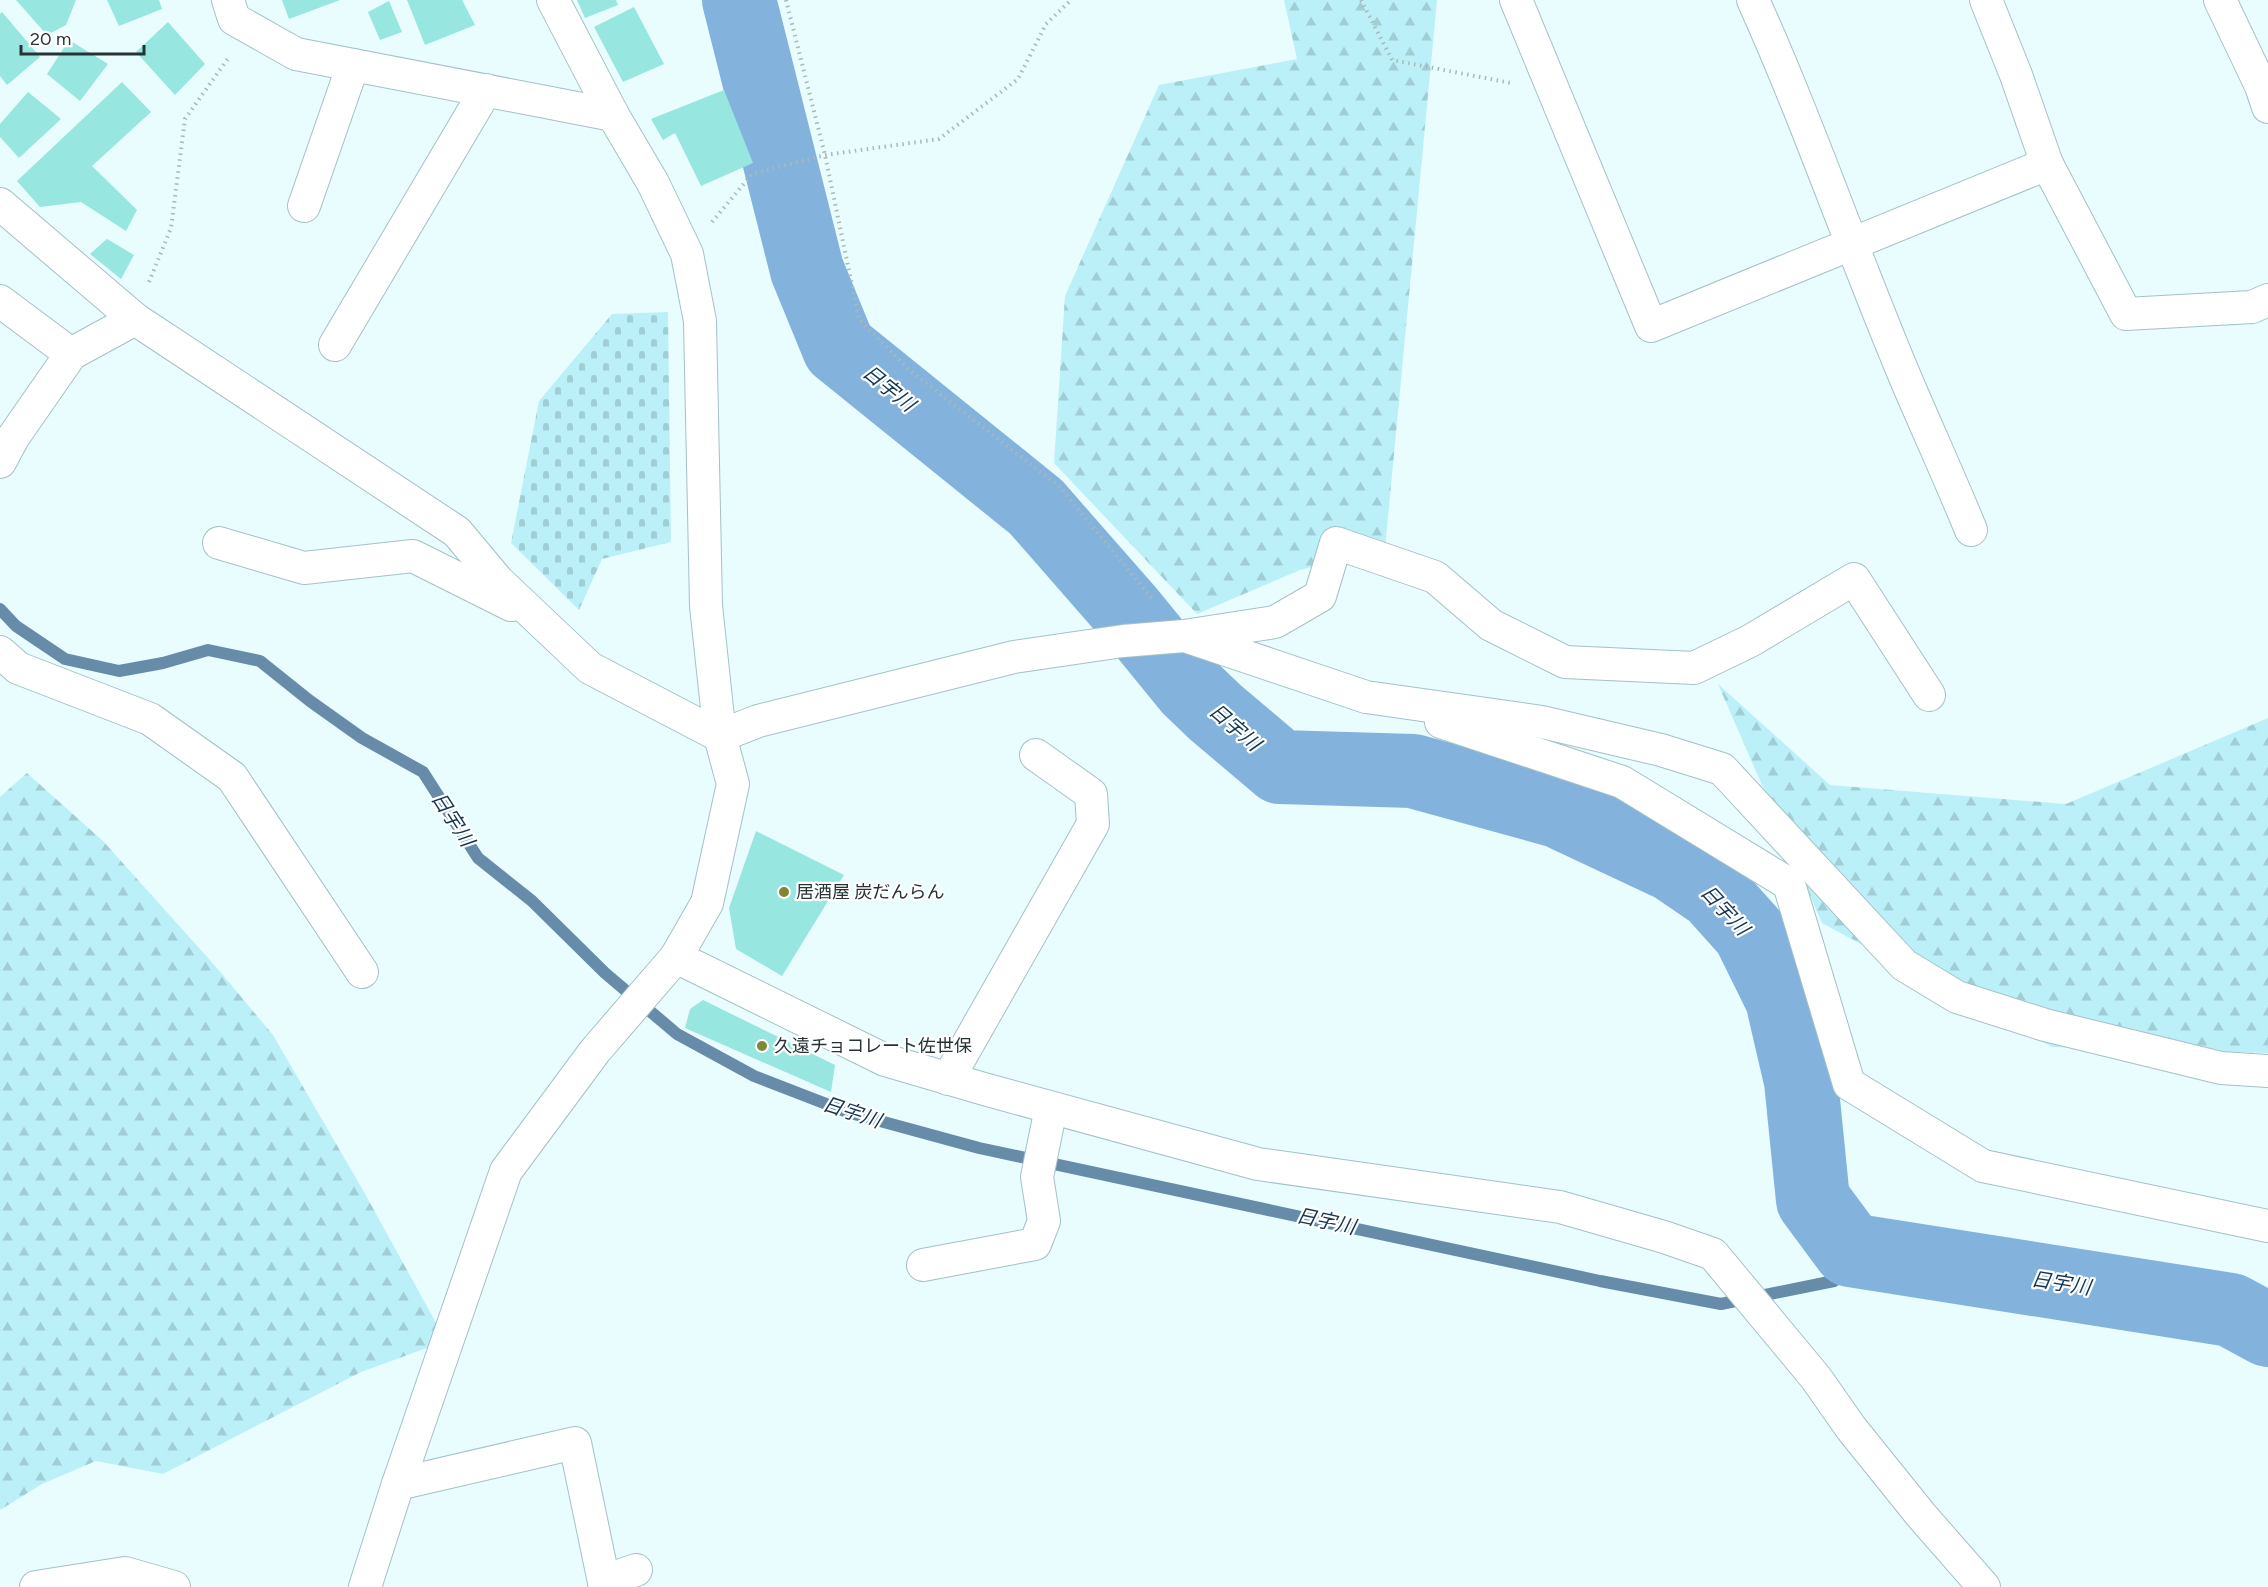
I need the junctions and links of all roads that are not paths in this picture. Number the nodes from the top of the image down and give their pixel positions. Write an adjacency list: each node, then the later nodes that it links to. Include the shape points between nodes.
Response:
1 (228, 0): 7 (street, via 234,19 296,54)
2 (553, 0): 10 (street)
3 (1516, 0): 14 (street, via 1651,326)
4 (1753, 0): 14 (street, via 1786,72)
5 (1986, 0): 11 (street)
6 (2220, 0): 9 (street)
7 (353, 65): 8 (street); 13 (street)
8 (486, 90): 10 (street); 18 (street)
9 (2268, 107)
10 (613, 115): 28 (street, via 653,183 687,254 700,321 706,606)
11 (2048, 164): 14 (street); 15 (street, via 2126,314 2252,307)
12 (0, 204): 17 (street)
13 (304, 206)
14 (1853, 243): 21 (street)
15 (2268, 300)
16 (0, 301): 19 (street)
17 (135, 319): 19 (street); 23 (street, via 457,532 498,581)
18 (335, 345)
19 (71, 354): 20 (street)
20 (0, 462)
21 (1971, 530)
22 (219, 543): 23 (street, via 304,568 413,556)
23 (536, 617): 28 (street, via 590,668)
24 (1184, 636): 26 (street, via 1275,622 1320,596 1336,543 1434,577 1491,625 1565,662 1694,668 1750,641 1854,579); 27 (street); 28 (street, via 1014,657 758,721)
25 (0, 652): 31 (street, via 18,668 150,719 232,777)
26 (1929, 695)
27 (1366, 697): 32 (street, via 1542,722 1722,769 1904,965 1957,997 2045,1025 2220,1068); 35 (street, via 1622,782 1789,884 1849,1084 1983,1166)
28 (720, 736): 30 (street, via 733,784 707,903)
29 (1036, 755): 33 (street, via 1091,794 1093,824)
30 (666, 968): 33 (street, via 885,1060); 37 (street, via 595,1051 506,1171)
31 (362, 972)
32 (2268, 1071)
33 (948, 1079): 34 (street)
34 (1048, 1121): 36 (street, via 1037,1177 1044,1221 1035,1244); 43 (street, via 1258,1164 1560,1207 1713,1254)
35 (2268, 1226)
36 (923, 1265)
37 (398, 1484): 39 (street, via 575,1443); 42 (street)
38 (636, 1570): 39 (street)
39 (604, 1584)
40 (36, 1587): 41 (street, via 125,1574)
41 (174, 1587)
42 (365, 1587)
43 (1984, 1587)

